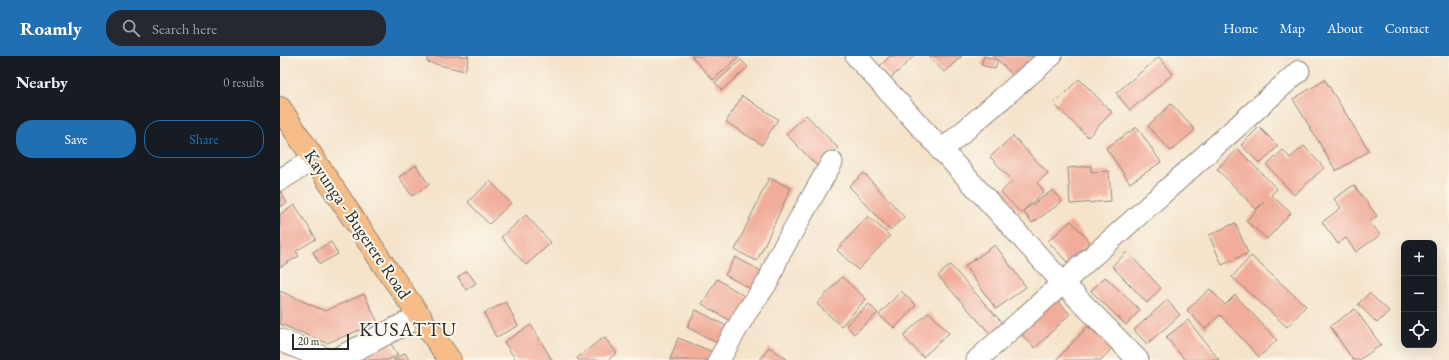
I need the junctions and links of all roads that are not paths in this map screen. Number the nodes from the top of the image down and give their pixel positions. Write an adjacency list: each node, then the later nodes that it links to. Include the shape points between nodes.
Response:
1 (856, 56): 5 (street)
2 (1051, 56): 5 (street)
3 (1298, 71): 9 (street)
4 (280, 108): 6 (main road, Kayunga - Bugerere Road)
5 (941, 151): 9 (street)
6 (314, 159): 8 (street); 10 (main road, Kayunga - Bugerere Road)
7 (832, 162): 15 (street, via 778,257 770,280 744,316)
8 (280, 180)
9 (1062, 282): 16 (street); 17 (street)
10 (420, 316): 13 (street); 14 (main road, Kayunga - Bugerere Road)
11 (280, 340): 12 (street)
12 (329, 360)
13 (335, 360)
14 (450, 360)
15 (719, 360)
16 (977, 360)
17 (1138, 360)

